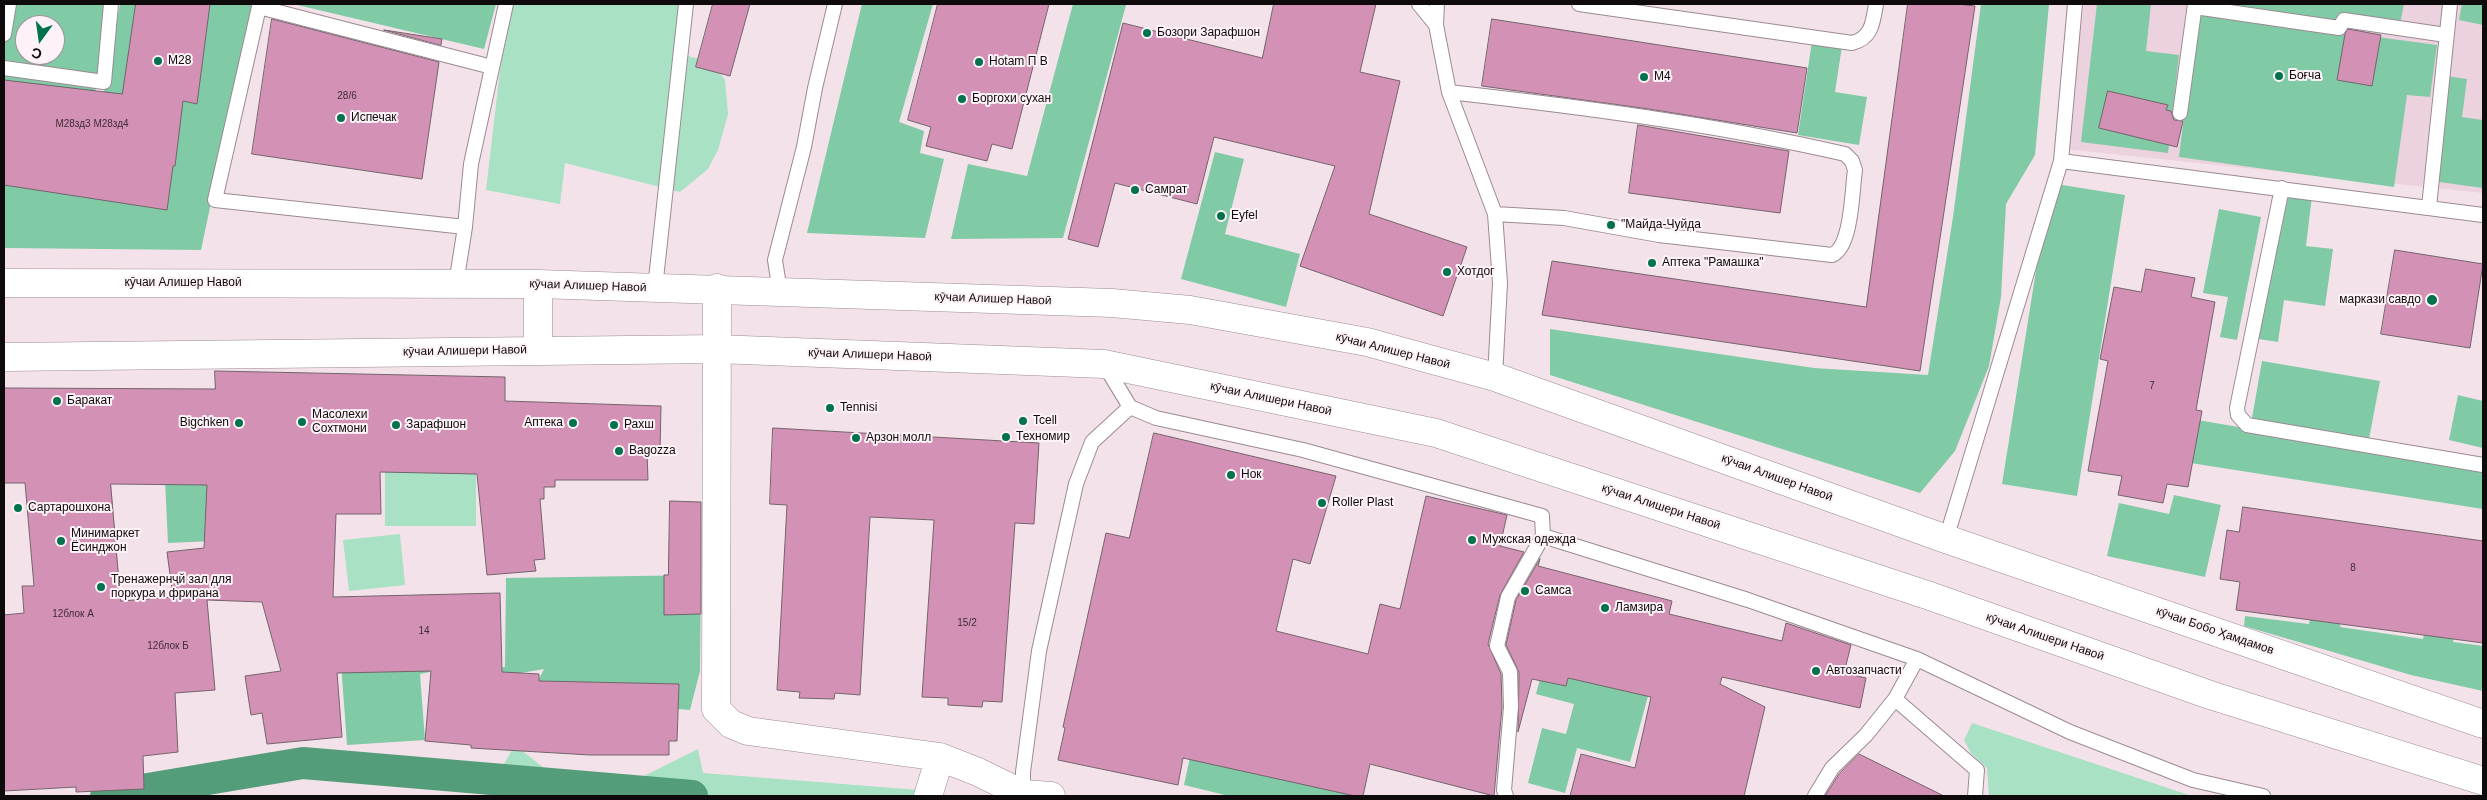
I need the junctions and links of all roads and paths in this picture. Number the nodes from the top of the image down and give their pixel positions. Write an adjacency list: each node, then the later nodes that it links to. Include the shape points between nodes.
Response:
1 (9, 4): 15 (lane)
2 (111, 4): 18 (lane, via 104,82)
3 (506, 4): 17 (lane)
4 (835, 4): 32 (lane, via 776,260)
5 (1419, 4): 14 (lane)
6 (1437, 4): 14 (lane)
7 (1579, 4): 8 (lane, via 1852,43 1862,40 1872,28)
8 (1876, 4)
9 (2075, 4): 21 (lane)
10 (2450, 4): 16 (lane)
11 (259, 5): 17 (lane); 26 (lane, via 215,200)
12 (682, 5): 30 (lane)
13 (2195, 6): 16 (lane, via 2339,28 2344,20); 20 (lane)
14 (1436, 25): 19 (lane)
15 (4, 34)
16 (2446, 35): 23 (lane)
17 (492, 67): 26 (lane, via 471,164)
18 (4, 68)
19 (1449, 92): 24 (lane); 24 (lane, via 1759,134 1845,154 1855,170 1848,228 1841,248 1832,255 1659,235 1564,218)
20 (2180, 114)
21 (2061, 161): 22 (lane); 41 (lane)
22 (2282, 188): 23 (lane); 39 (lane, via 2237,408 2241,420 2246,425)
23 (2429, 207): 25 (lane)
24 (1496, 214): 37 (lane, via 1500,283)
25 (2483, 215)
26 (465, 227): 28 (lane)
27 (4, 283): 28 (street, кӯчаи Алишер Навоӣ)
28 (456, 284): 29 (street, кӯчаи Алишер Навоӣ)
29 (538, 284): 30 (street, кӯчаи Алишер Навоӣ); 34 (street)
30 (655, 288): 31 (street, кӯчаи Алишер Навоӣ)
31 (717, 288): 32 (street, кӯчаи Алишер Навоӣ); 33 (street)
32 (780, 292): 37 (street, кӯчаи Алишер Навоӣ, via 1112,303 1190,310 1367,342)
33 (717, 349): 34 (street, кӯчаи Алишери Навоӣ); 36 (street, кӯчаи Алишери Навоӣ); 45 (street, via 716,709 731,724 748,730)
34 (538, 350): 35 (street, кӯчаи Алишери Навоӣ)
35 (4, 357)
36 (1104, 364): 38 (lane); 46 (street, кӯчаи Алишери Навоӣ, via 1436,433 1930,596 2210,695)
37 (1495, 377): 41 (street, кӯчаи Алишер Навоӣ)
38 (1130, 407): 40 (lane, via 1156,418 1303,450 1542,516); 47 (lane, via 1092,442 1076,484 1039,651)
39 (2483, 465)
40 (1543, 536): 42 (lane, via 1748,600); 50 (lane, via 1508,597 1497,646 1510,672)
41 (1946, 539): 44 (street, кӯчаи Бобо Ҳамдамов)
42 (1917, 659): 43 (lane); 53 (lane, via 2079,735 2193,780)
43 (1894, 699): 51 (lane, via 1866,735 1832,768); 52 (lane, via 1977,770)
44 (2483, 724)
45 (940, 758): 47 (street); 48 (street)
46 (2483, 781)
47 (1023, 794): 49 (street)
48 (928, 796)
49 (1050, 796)
50 (1506, 796)
51 (1815, 796)
52 (1975, 796)
53 (2263, 796)

